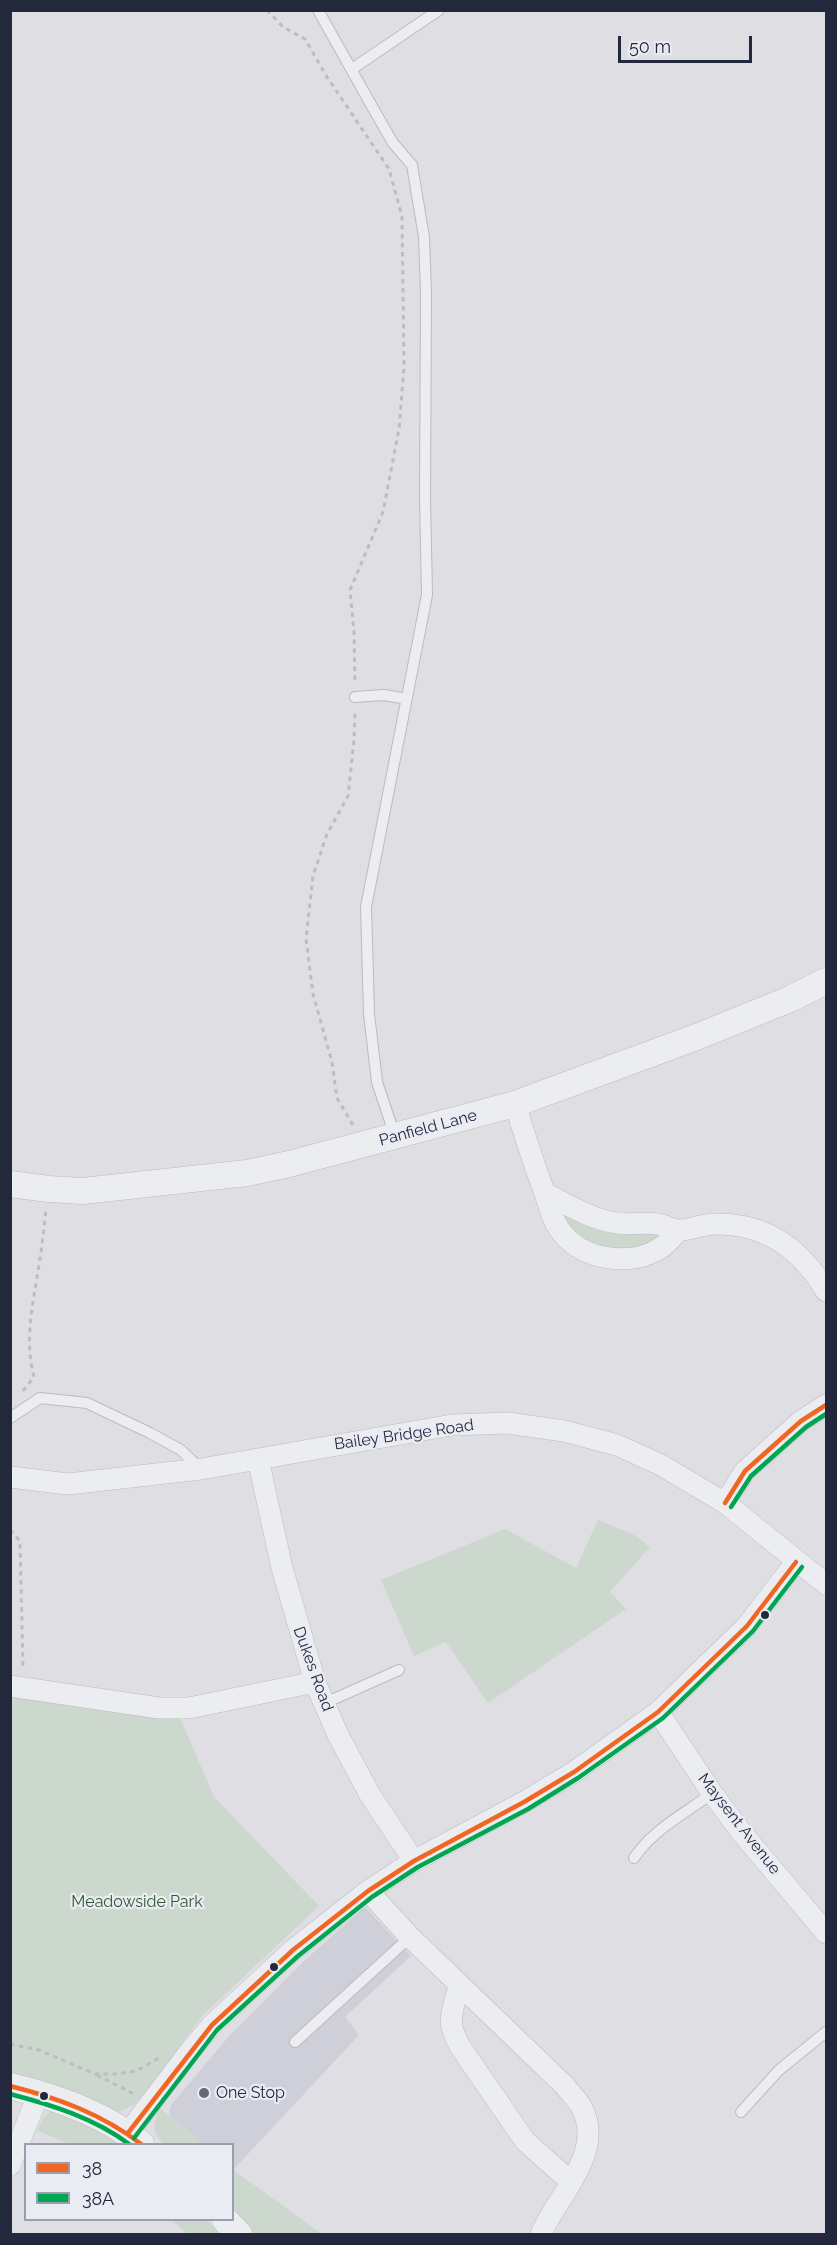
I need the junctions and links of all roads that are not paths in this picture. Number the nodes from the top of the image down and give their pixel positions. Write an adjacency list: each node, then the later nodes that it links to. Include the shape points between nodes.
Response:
1 (318, 10): 3 (lane)
2 (439, 10): 3 (lane)
3 (352, 69): 5 (lane, via 393,143 412,165 424,237 427,595)
4 (355, 697): 5 (lane, via 384,695)
5 (407, 699): 8 (lane, via 366,907 369,1014 377,1082)
6 (826, 981): 7 (street, Panfield Lane, via 699,1036)
7 (515, 1104): 8 (street, Panfield Lane); 10 (street)
8 (395, 1137): 9 (street, Panfield Lane, via 247,1173 83,1191)
9 (10, 1184)
10 (545, 1193): 11 (street, via 615,1223 658,1224); 11 (street, via 562,1233 595,1256 632,1258 662,1247)
11 (678, 1231): 12 (street, via 714,1224 741,1226 772,1236 802,1257)
12 (826, 1291)
13 (826, 1406): 18 (street, via 801,1422 745,1471)
14 (10, 1418): 16 (lane, via 40,1398 87,1403 150,1432 181,1450)
15 (258, 1460): 16 (street, Bailey Bridge Road); 18 (street, Bailey Bridge Road, via 452,1425 507,1423 564,1431 617,1445 661,1465); 22 (street, Dukes Road, via 282,1568)
16 (201, 1469): 17 (street, Bailey Bridge Road, via 68,1484)
17 (10, 1477)
18 (725, 1503): 19 (street, Bailey Bridge Road)
19 (796, 1562): 20 (street, Bailey Bridge Road); 25 (street, via 747,1626)
20 (826, 1584)
21 (399, 1670): 24 (lane)
22 (315, 1682): 23 (street, via 189,1708 159,1708); 24 (street, Dukes Road)
23 (17, 1687)
24 (325, 1703): 28 (street, Dukes Road, via 370,1795)
25 (658, 1712): 26 (street, Maysent Avenue); 28 (street, via 574,1772)
26 (712, 1793): 27 (lane, via 655,1833); 30 (street, Maysent Avenue)
27 (634, 1858)
28 (414, 1861): 29 (street)
29 (368, 1891): 31 (street); 38 (street, via 293,1950 213,2025 151,2102)
30 (826, 1933)
31 (410, 1937): 32 (street); 34 (lane)
32 (459, 1986): 40 (street, via 450,2022 460,2048 525,2141); 40 (street, via 565,2086 582,2108 588,2127 586,2152)
33 (826, 2032): 37 (lane, via 779,2070)
34 (295, 2042)
35 (10, 2086): 36 (street)
36 (39, 2093): 38 (street, via 84,2110); 39 (street)
37 (741, 2112)
38 (134, 2139)
39 (10, 2165)
40 (571, 2182): 43 (street)
41 (226, 2221): 42 (street)
42 (239, 2235)
43 (541, 2235)

